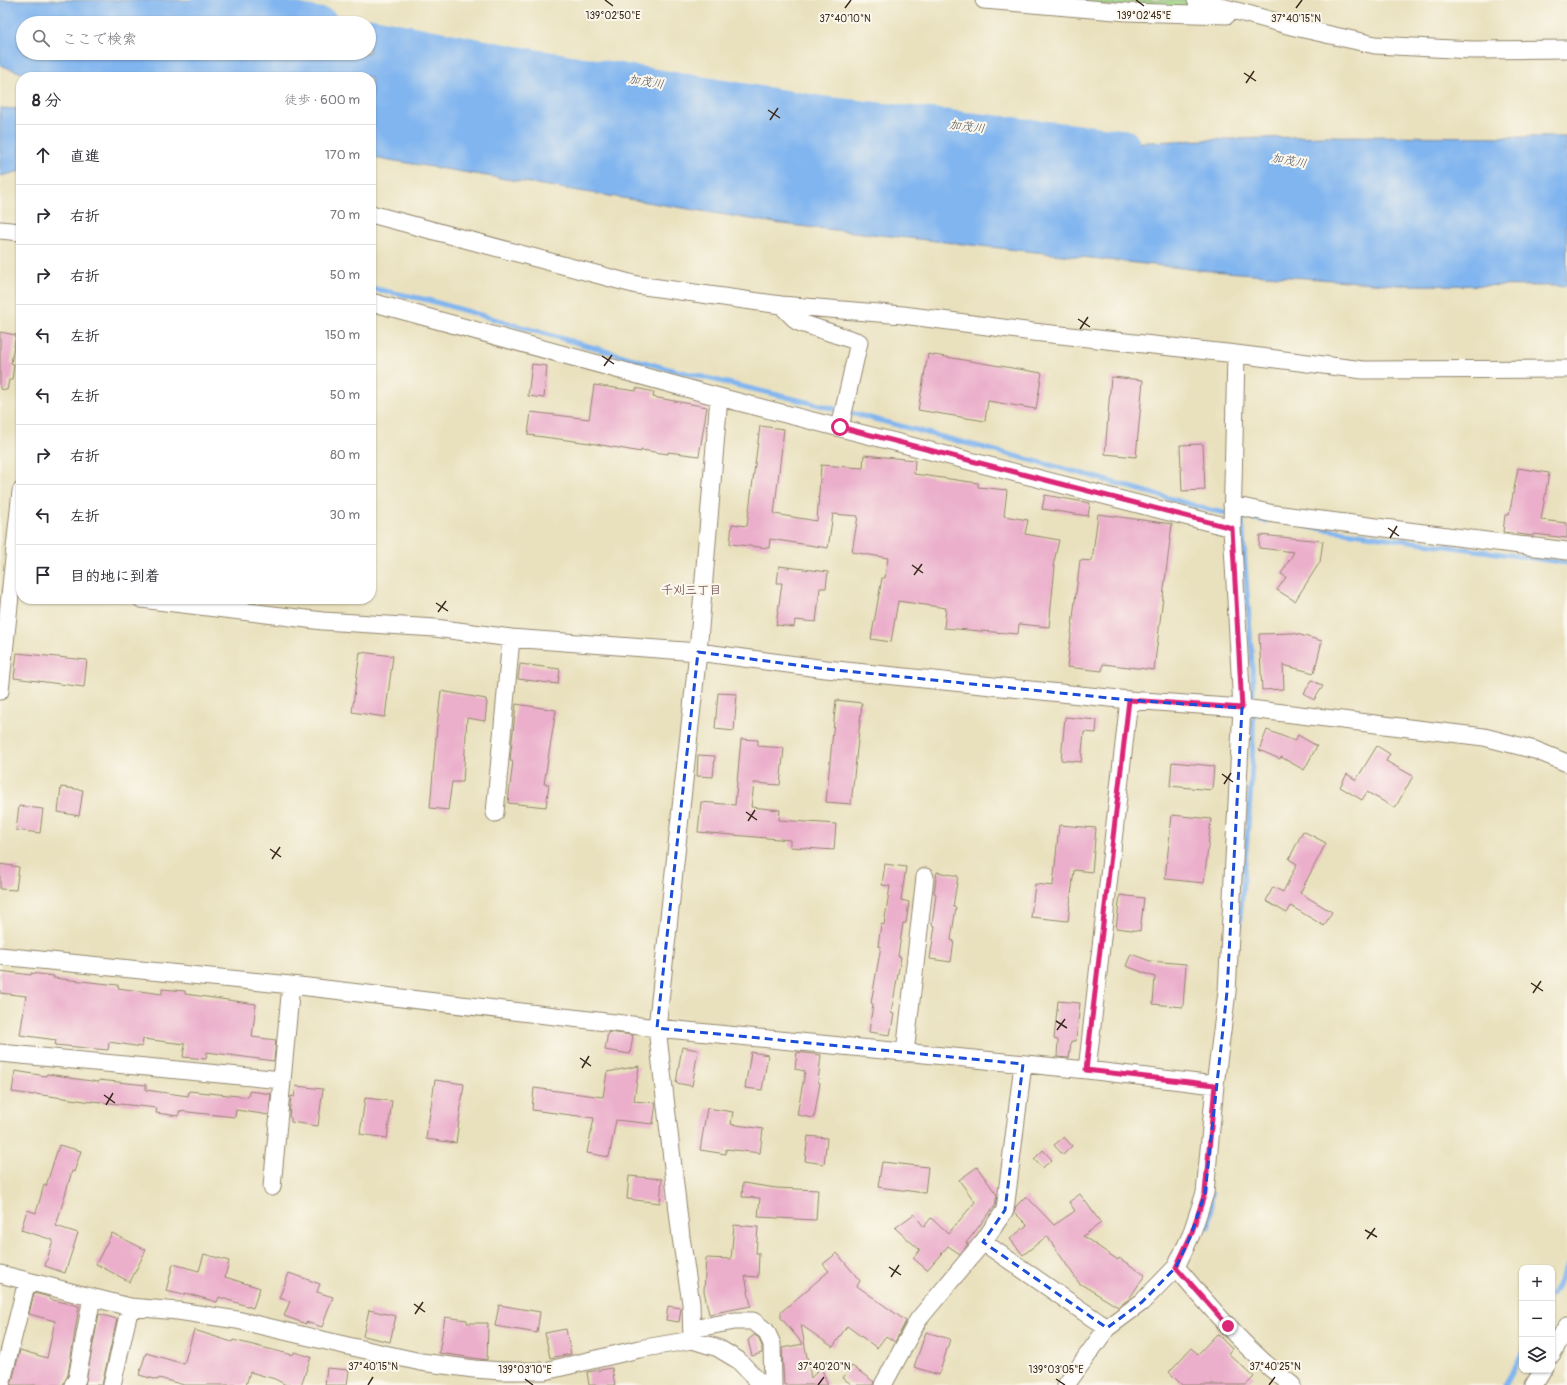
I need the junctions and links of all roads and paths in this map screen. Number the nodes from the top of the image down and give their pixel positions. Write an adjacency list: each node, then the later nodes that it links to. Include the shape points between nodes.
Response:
1 (984, 0): 3 (street, via 1127,12)
2 (1196, 0): 3 (street)
3 (1257, 16): 4 (street, via 1295,28 1375,45 1472,50)
4 (1567, 49)
5 (376, 215): 9 (street, via 637,285)
6 (0, 230): 7 (street)
7 (16, 232)
8 (376, 303): 12 (street)
9 (781, 305): 10 (street, via 903,315); 13 (street, via 798,322 859,342)
10 (1236, 354): 11 (street, via 1363,370); 14 (street)
11 (1567, 369)
12 (719, 397): 13 (street); 21 (street)
13 (840, 427): 15 (street)
14 (1232, 505): 15 (street); 17 (street, via 1274,514)
15 (1232, 528): 24 (street)
16 (16, 538): 18 (street)
17 (1567, 551)
18 (11, 584): 22 (street)
19 (182, 604): 20 (street, via 323,621 435,628)
20 (511, 638): 21 (street); 26 (street)
21 (698, 652): 23 (street, via 826,670); 30 (street)
22 (0, 691)
23 (1129, 700): 24 (street); 34 (street)
24 (1242, 708): 25 (street, via 1484,737 1535,750); 36 (street, via 1227,992)
25 (1567, 763)
26 (495, 813)
27 (925, 877): 32 (street)
28 (0, 956): 29 (street)
29 (291, 986): 30 (street); 35 (street)
30 (657, 1028): 32 (street); 46 (street, via 691,1303)
31 (0, 1053): 35 (street)
32 (905, 1053): 33 (street)
33 (1024, 1064): 34 (street); 38 (street, via 1005,1210)
34 (1086, 1070): 36 (street)
35 (282, 1080): 37 (street)
36 (1215, 1085): 39 (street, via 1205,1193 1191,1235)
37 (272, 1187)
38 (983, 1242): 45 (street); 54 (street, via 918,1320)
39 (1176, 1267): 45 (street, via 1142,1302); 56 (street, via 1248,1347 1269,1368)
40 (0, 1274): 41 (street)
41 (27, 1281): 42 (street); 49 (street)
42 (92, 1297): 43 (street); 50 (street, via 77,1379)
43 (130, 1307): 46 (street, via 237,1320 421,1362 502,1371 545,1371); 51 (street)
44 (1567, 1326): 47 (street)
45 (1107, 1328): 55 (street)
46 (692, 1335): 52 (street, via 738,1360); 53 (street, via 735,1322 753,1321 766,1331 772,1344)
47 (1555, 1348)
48 (1541, 1373): 57 (street)
49 (1, 1385)
50 (73, 1385)
51 (112, 1385)
52 (762, 1385)
53 (773, 1385)
54 (883, 1385)
55 (1066, 1385)
56 (1292, 1385)
57 (1534, 1385)

